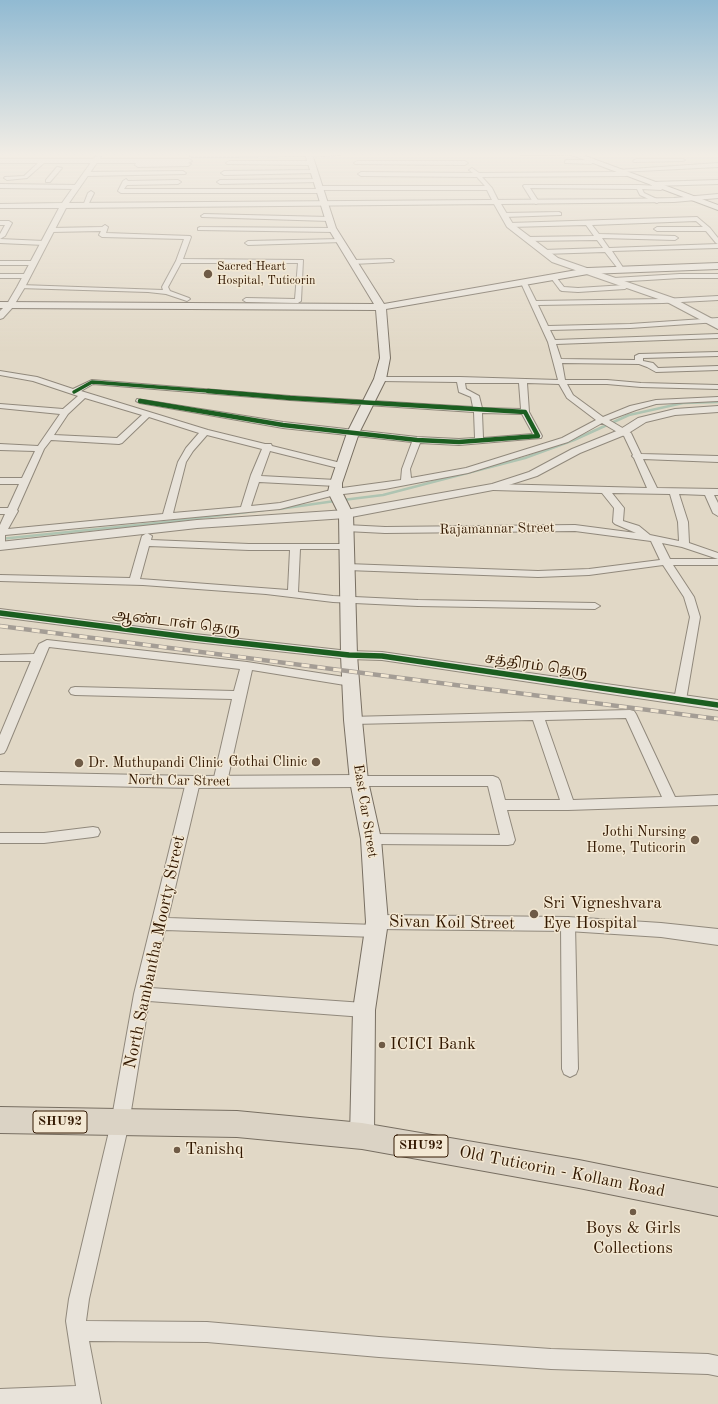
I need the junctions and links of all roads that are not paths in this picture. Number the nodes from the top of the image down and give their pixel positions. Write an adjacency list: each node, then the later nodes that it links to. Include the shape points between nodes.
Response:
1 (329, 219): 12 (main road)
2 (56, 220): 11 (street)
3 (507, 220): 8 (street)
4 (655, 220): 6 (street)
5 (698, 220): 15 (street)
6 (588, 222): 8 (street); 14 (street)
7 (0, 223): 17 (street, via 9,223)
8 (510, 225): 16 (street)
9 (200, 229): 12 (street)
10 (657, 229): 15 (street)
11 (51, 230): 24 (street); 29 (street, via 104,228 102,235 188,237)
12 (333, 230): 20 (main road)
13 (586, 230): 14 (street)
14 (594, 230): 18 (street)
15 (708, 230): 22 (street)
16 (523, 234): 18 (street); 28 (street)
17 (0, 237)
18 (599, 237): 19 (street); 27 (street)
19 (675, 238)
20 (340, 240): 23 (street); 31 (main road)
21 (0, 241): 24 (street)
22 (718, 242)
23 (248, 243)
24 (42, 246): 26 (street); 33 (street)
25 (718, 246): 27 (street)
26 (0, 248)
27 (608, 249): 28 (street); 35 (street)
28 (543, 252): 36 (street, via 555,260)
29 (179, 261): 45 (street, via 166,287); 48 (street, via 301,261 298,301)
30 (391, 261): 31 (street)
31 (353, 262): 52 (main road)
32 (0, 263): 33 (street)
33 (33, 263): 38 (street)
34 (718, 266): 35 (main road)
35 (621, 269): 36 (main road)
36 (588, 271): 40 (main road); 41 (street)
37 (0, 276): 38 (street)
38 (26, 276): 43 (street)
39 (718, 276): 41 (street)
40 (554, 278): 42 (main road); 44 (street, via 562,289)
41 (614, 280): 44 (street)
42 (524, 283): 50 (street); 52 (main road)
43 (21, 287): 45 (street); 51 (street)
44 (630, 287): 49 (street)
45 (167, 292): 47 (street)
46 (718, 298): 49 (street)
47 (187, 299)
48 (246, 300)
49 (670, 300): 50 (street); 54 (street)
50 (535, 303): 59 (street)
51 (5, 305): 52 (main road); 55 (street)
52 (381, 307): 67 (main road, East Car Street, via 385,358)
53 (718, 314): 54 (street)
54 (698, 315): 56 (street)
55 (0, 316)
56 (708, 320): 57 (street); 58 (street); 59 (street, via 630,326)
57 (718, 320)
58 (718, 326)
59 (546, 328): 61 (street)
60 (718, 336): 61 (street)
61 (552, 342): 63 (street)
62 (718, 354): 64 (street, via 639,356)
63 (558, 361): 64 (street); 70 (street)
64 (640, 362): 65 (street, via 656,370)
65 (718, 368)
66 (0, 373): 73 (street, via 34,379)
67 (380, 379): 68 (street); 77 (main road, East Car Street)
68 (460, 379): 69 (street); 81 (street, via 462,390 475,396)
69 (523, 381): 70 (street); 83 (street)
70 (562, 382): 71 (street); 85 (street, via 570,396)
71 (718, 387)
72 (203, 391): 73 (street, via 92,382); 77 (street); 80 (street)
73 (74, 392): 74 (street)
74 (84, 395): 82 (street); 84 (street)
75 (718, 399): 85 (street, via 656,402 633,408)
76 (140, 401): 80 (street)
77 (369, 402): 81 (street); 89 (main road, East Car Street)
78 (0, 406): 82 (street)
79 (718, 409): 87 (street, via 675,412 642,420)
80 (188, 410): 86 (street); 89 (street)
81 (478, 410): 83 (street); 92 (street)
82 (65, 412): 90 (street)
83 (525, 412): 92 (street, via 538,436)
84 (148, 414): 86 (street); 90 (street, via 119,441)
85 (604, 421): 87 (street); 102 (street, via 565,440 468,470)
86 (178, 423): 88 (street)
87 (621, 431): 96 (street, via 631,439); 103 (street, via 533,474)
88 (205, 432): 93 (street); 114 (street, via 182,462)
89 (353, 433): 91 (street); 98 (main road, East Car Street)
90 (47, 437): 95 (street)
91 (417, 440): 92 (street); 102 (street, via 406,469)
92 (479, 441)
93 (268, 446): 98 (street); 99 (street)
94 (0, 447): 95 (street)
95 (40, 449): 101 (street)
96 (636, 456): 97 (street); 105 (street)
97 (718, 459)
98 (342, 466): 110 (main road, East Car Street)
99 (256, 479): 109 (street); 110 (street)
100 (0, 481): 101 (street)
101 (26, 481): 112 (street)
102 (406, 482): 110 (street)
103 (492, 487): 104 (street); 110 (street)
104 (605, 490): 105 (street); 116 (street, via 619,508 618,522 636,528)
105 (653, 490): 106 (street)
106 (673, 490): 107 (street); 119 (street, via 683,522)
107 (708, 492): 108 (street); 113 (street)
108 (718, 492)
109 (246, 509): 110 (street, via 280,506); 114 (street)
110 (342, 510): 115 (street); 116 (street, Rajamannar Street, via 385,530 575,528); 120 (street); 124 (main road, East Car Street)
111 (0, 511): 112 (street)
112 (13, 511): 117 (street)
113 (718, 513)
114 (167, 517): 117 (street)
115 (148, 530): 117 (street); 118 (street)
116 (651, 538): 119 (street, Rajamannar Street); 122 (street)
117 (0, 539)
118 (145, 543): 120 (street); 126 (street)
119 (684, 545): 121 (street, Rajamannar Street)
120 (295, 547): 127 (street)
121 (718, 556)
122 (666, 562): 123 (street); 124 (street, via 589,572 538,574); 138 (street, via 689,597 695,617)
123 (718, 562)
124 (347, 567): 128 (main road, East Car Street)
125 (0, 578): 126 (street)
126 (134, 582): 127 (street)
127 (293, 594): 128 (street)
128 (348, 599): 129 (street); 131 (main road, East Car Street)
129 (595, 606)
130 (0, 613): 131 (street, ஆண்டாள் தெரு, via 195,638)
131 (349, 654): 135 (main road, East Car Street); 138 (street, சத்திரம் தெரு, via 382,656)
132 (38, 657): 133 (street); 134 (street, via 44,646 54,644); 142 (street)
133 (0, 658)
134 (247, 666): 135 (street); 137 (street)
135 (351, 682): 141 (main road, East Car Street)
136 (75, 691): 137 (street)
137 (239, 695): 146 (street)
138 (680, 700): 139 (street, சத்திரம் தெரு)
139 (718, 704)
140 (538, 716): 141 (street); 148 (street, via 630,714); 150 (street)
141 (353, 720): 144 (main road, East Car Street)
142 (0, 750)
143 (0, 778): 145 (street, North Car Street)
144 (359, 781): 146 (street, North Car Street); 149 (street, via 493,781); 153 (main road, East Car Street)
145 (193, 782): 146 (street, North Car Street); 154 (street, North Sambantha Moorty Street)
146 (220, 782)
147 (718, 800): 148 (street)
148 (671, 802): 150 (street)
149 (500, 805): 150 (street); 153 (street, via 508,840)
150 (568, 805)
151 (94, 832): 152 (street, via 44,838)
152 (0, 838)
153 (371, 839): 156 (main road, East Car Street)
154 (159, 924): 156 (street); 158 (street, North Sambantha Moorty Street)
155 (568, 924): 156 (street, Sivan Koil Street); 157 (street, Sivan Koil Street, via 661,930); 160 (street)
156 (376, 926): 159 (main road, East Car Street)
157 (718, 937)
158 (142, 994): 159 (street); 162 (street, North Sambantha Moorty Street)
159 (364, 1010): 163 (main road, East Car Street)
160 (570, 1069)
161 (0, 1120): 162 (main road, Old Tuticorin - Kollam Road / SHU92)
162 (120, 1123): 163 (main road, Old Tuticorin - Kollam Road / SHU92, via 237,1124); 165 (street, North Sambantha Moorty Street, via 79,1299)
163 (362, 1136): 164 (main road, Old Tuticorin - Kollam Road / SHU92, via 579,1174)
164 (718, 1202)
165 (77, 1330): 166 (street, via 207,1332 551,1360); 168 (street, North Sambantha Moorty Street)
166 (718, 1366)
167 (0, 1400): 168 (street)
168 (90, 1400)

